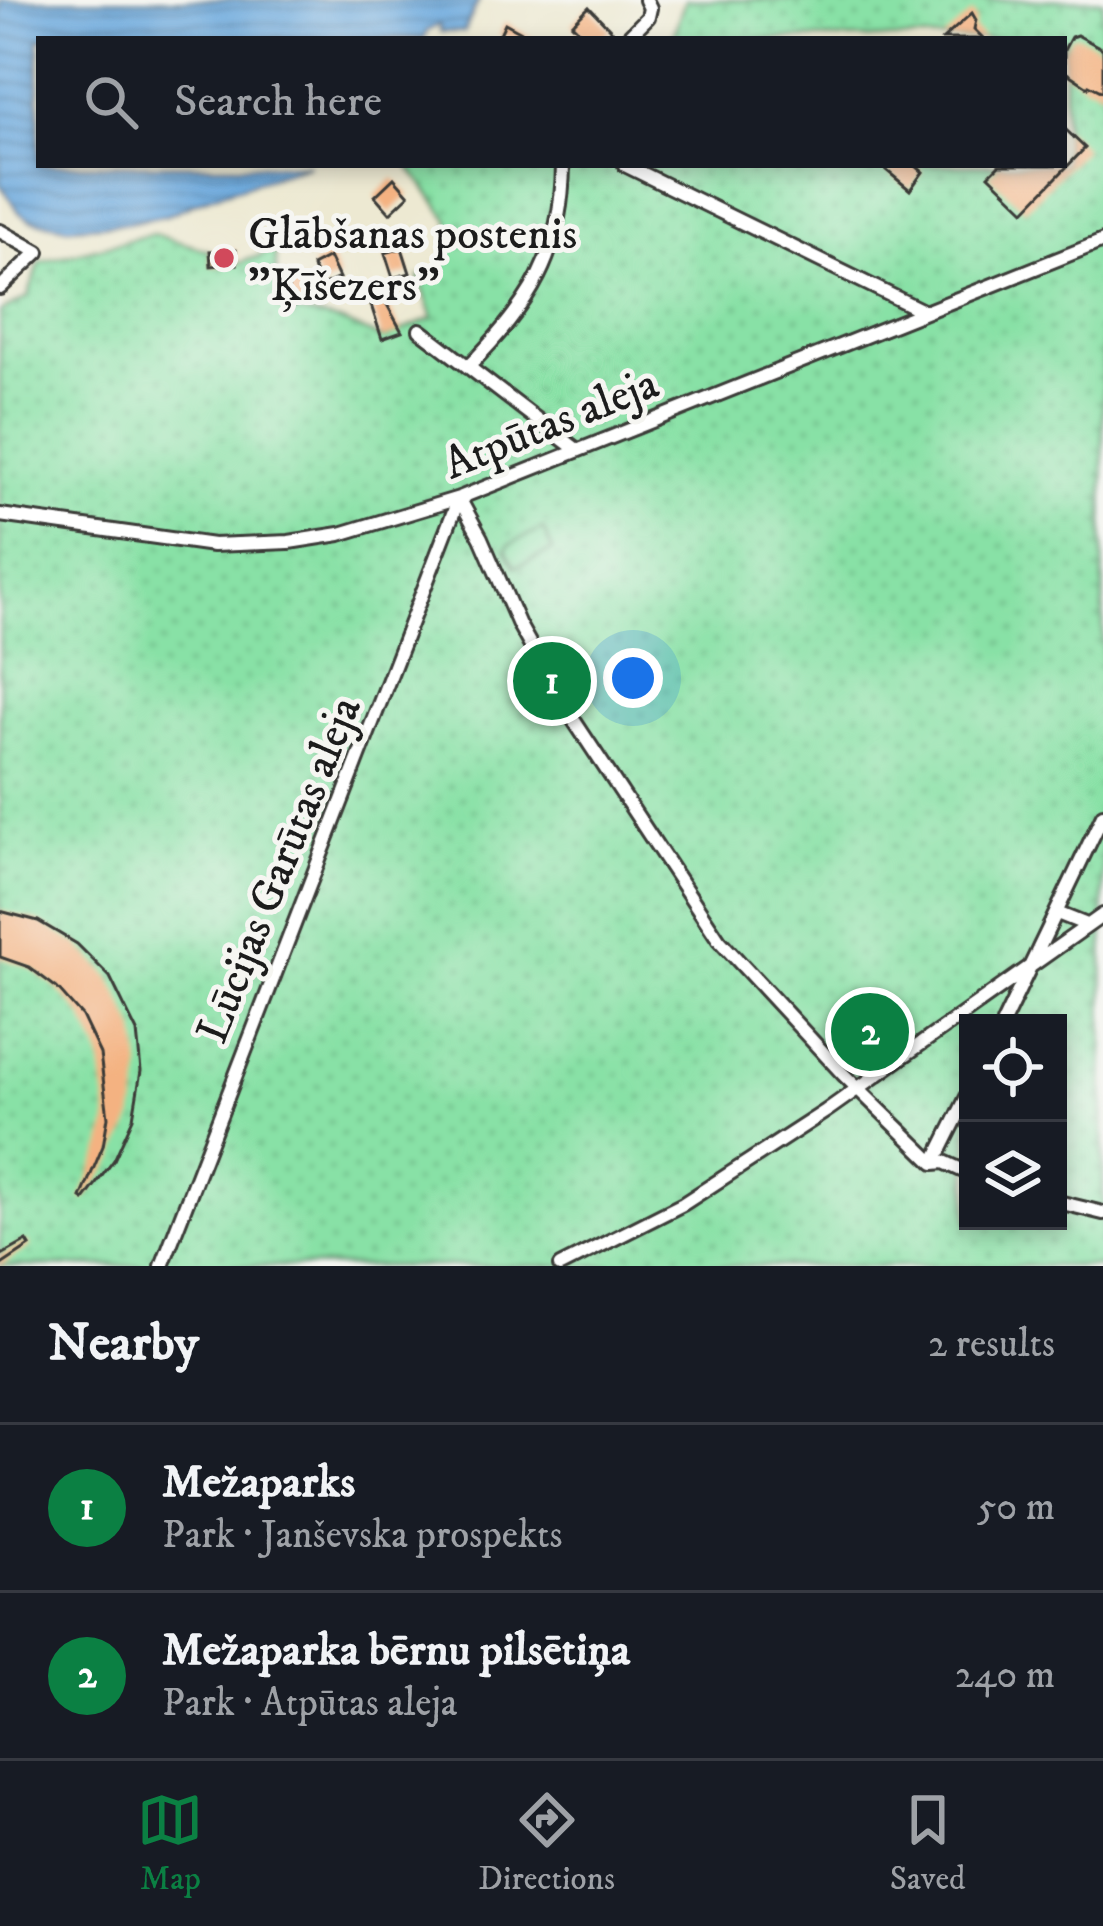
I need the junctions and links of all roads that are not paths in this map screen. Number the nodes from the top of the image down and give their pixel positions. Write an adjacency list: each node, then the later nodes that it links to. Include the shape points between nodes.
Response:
1 (646, 0): 2 (street, via 648,17)
2 (629, 36)
3 (563, 168): 10 (street, via 552,252 502,333)
4 (631, 168): 8 (street)
5 (0, 231): 7 (street, via 38,252)
6 (1103, 242): 8 (street, Atpūtas aleja)
7 (0, 288)
8 (926, 312): 11 (street, Atpūtas aleja)
9 (420, 330): 10 (street)
10 (468, 367): 11 (street)
11 (577, 450): 12 (street, Atpūtas aleja)
12 (459, 498): 13 (street, Atpūtas aleja, via 340,534 232,544); 20 (street, via 565,707 664,861 719,940); 26 (street, Lūcijas Garūtas aleja)
13 (0, 514)
14 (1103, 815): 15 (street)
15 (1057, 914): 17 (street); 18 (street)
16 (1103, 915): 17 (street)
17 (1087, 925): 18 (street)
18 (1032, 964): 19 (street); 20 (street)
19 (1007, 1014)
20 (857, 1087): 22 (street); 27 (street, via 683,1204)
21 (959, 1113): 22 (street)
22 (934, 1163): 23 (street)
23 (959, 1169)
24 (1067, 1204): 25 (street)
25 (1103, 1213)
26 (161, 1266)
27 (560, 1266)

